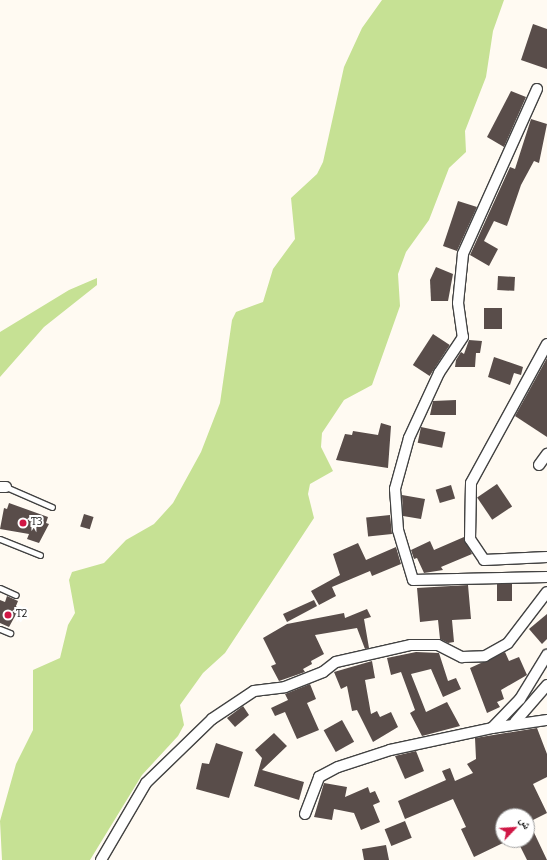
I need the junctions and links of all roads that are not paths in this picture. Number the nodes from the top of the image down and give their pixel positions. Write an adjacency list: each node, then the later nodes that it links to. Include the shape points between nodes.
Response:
1 (537, 89): 10 (street, via 463,254 458,303 463,337 435,380 410,438 395,489 398,530 413,580)
2 (547, 344): 9 (street, via 471,483 470,539 484,560)
3 (547, 454): 4 (street)
4 (539, 465)
5 (3, 487): 6 (lane)
6 (52, 507)
7 (0, 539): 8 (lane)
8 (40, 555)
9 (547, 557)
10 (547, 577)
11 (0, 588): 13 (lane)
12 (547, 592): 22 (street, via 508,642 485,656 462,658 438,645 411,644 336,662 324,672 285,687 254,691 212,719 146,783)
13 (16, 595)
14 (0, 629): 15 (lane)
15 (10, 633)
16 (547, 655): 20 (street, via 520,699)
17 (547, 685): 19 (street)
18 (547, 720): 19 (street)
19 (515, 722): 20 (street)
20 (492, 728): 21 (street, via 390,750 338,767 319,777)
21 (305, 814)
22 (101, 860)

